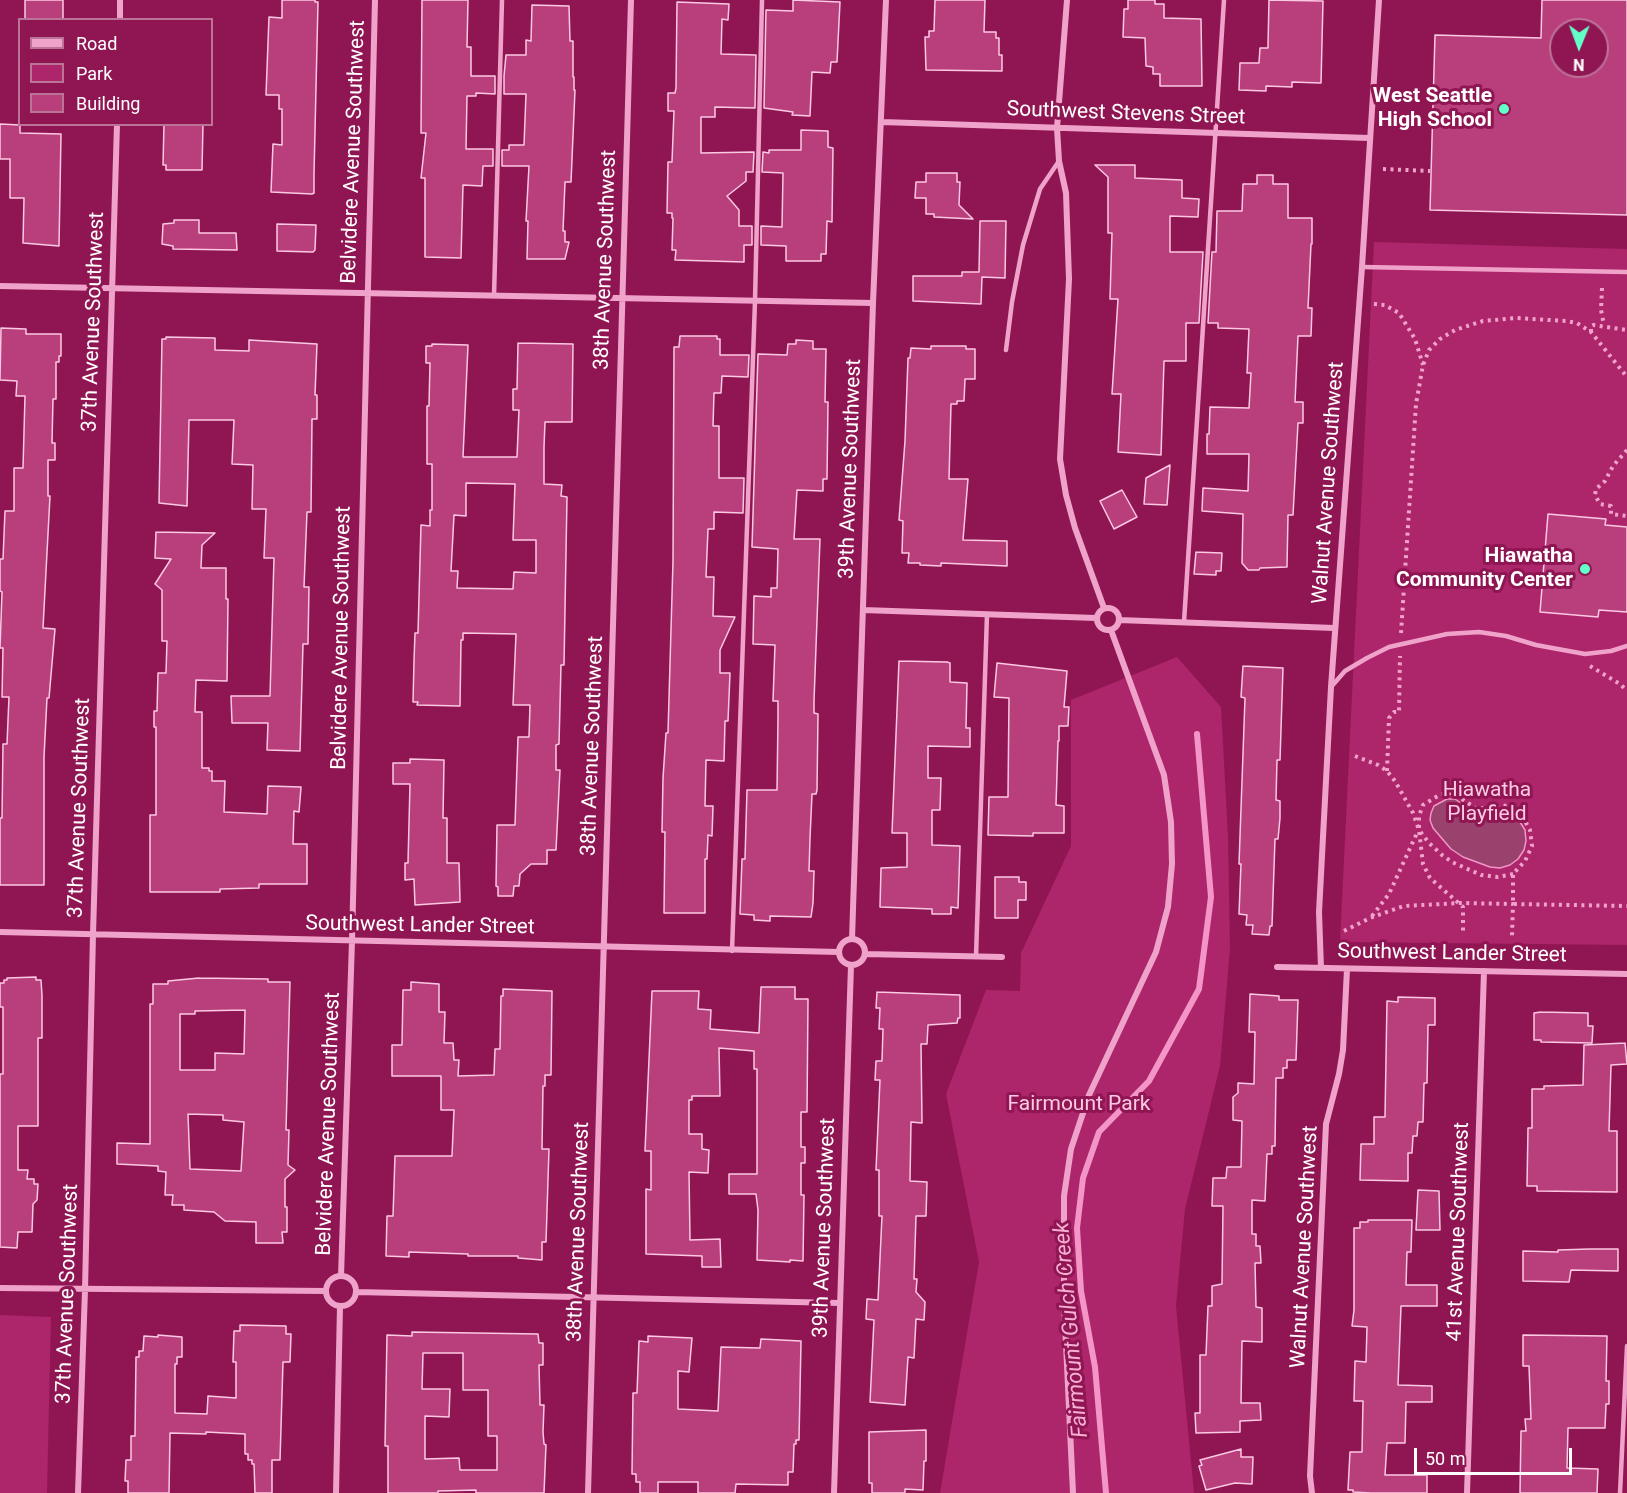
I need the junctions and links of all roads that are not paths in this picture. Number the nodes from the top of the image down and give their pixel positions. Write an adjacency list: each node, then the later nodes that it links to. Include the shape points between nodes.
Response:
1 (120, 0): 10 (street)
2 (375, 0): 21 (street, Belvidere Avenue Southwest)
3 (502, 0): 22 (lane)
4 (631, 0): 23 (street, 38th Avenue Southwest)
5 (762, 0): 24 (lane)
6 (886, 0): 11 (street, 39th Avenue Southwest)
7 (1067, 0): 13 (street)
8 (1224, 0): 14 (lane)
9 (1379, 0): 15 (street, Walnut Avenue Southwest)
10 (120, 18)
11 (882, 122): 13 (street, Southwest Stevens Street); 25 (street, 39th Avenue Southwest)
12 (117, 126): 20 (street, 37th Avenue Southwest)
13 (1057, 128): 14 (street, Southwest Stevens Street); 16 (street)
14 (1217, 133): 15 (street, Southwest Stevens Street); 32 (lane)
15 (1369, 138): 17 (street, Walnut Avenue Southwest)
16 (1059, 161): 26 (lane, via 1040,189 1023,245); 27 (street, via 1066,193 1069,279 1060,459 1075,528)
17 (1362, 267): 18 (lane); 33 (street, Walnut Avenue Southwest)
18 (1627, 272)
19 (0, 286): 20 (street)
20 (111, 288): 21 (street); 38 (street, 37th Avenue Southwest)
21 (367, 293): 22 (street); 40 (street, Belvidere Avenue Southwest)
22 (494, 296): 23 (street)
23 (622, 298): 24 (street); 41 (street, 38th Avenue Southwest)
24 (755, 301): 25 (street); 42 (lane)
25 (873, 303): 28 (street, 39th Avenue Southwest)
26 (1006, 350)
27 (1104, 608): 30 (street); 31 (street, via 1116,611)
28 (863, 610): 29 (street); 39 (street, 39th Avenue Southwest)
29 (987, 614): 30 (street); 45 (lane)
30 (1096, 618): 34 (street, via 1101,629)
31 (1119, 620): 32 (street); 34 (street)
32 (1184, 622): 33 (street)
33 (1334, 628): 36 (street, Walnut Avenue Southwest)
34 (1111, 630): 66 (street, via 1164,775 1172,864 1168,907 1156,952 1089,1095 1071,1149 1064,1196 1064,1301)
35 (1627, 646): 36 (lane, via 1576,653 1479,632 1447,634 1400,643 1345,671)
36 (1331, 687): 49 (street, Walnut Avenue Southwest, via 1319,912)
37 (0, 932): 38 (street, Southwest Lander Street)
38 (93, 934): 40 (street, Southwest Lander Street); 55 (street, 37th Avenue Southwest)
39 (852, 939): 43 (street, via 841,945); 44 (street, via 863,944)
40 (352, 941): 41 (street, Southwest Lander Street); 53 (street, Belvidere Avenue Southwest)
41 (604, 947): 42 (street, Southwest Lander Street); 58 (street, 38th Avenue Southwest)
42 (732, 951): 43 (street, Southwest Lander Street)
43 (839, 952): 47 (street, via 843,962)
44 (865, 954): 45 (street); 47 (street, via 860,962)
45 (976, 957): 46 (street)
46 (1002, 957)
47 (851, 965): 59 (street, 39th Avenue Southwest)
48 (1276, 968): 49 (street, Southwest Lander Street)
49 (1321, 968): 50 (street, Southwest Lander Street)
50 (1347, 969): 51 (street, Southwest Lander Street); 67 (street, Walnut Avenue Southwest, via 1340,1074 1326,1125 1310,1464)
51 (1484, 971): 52 (street, Southwest Lander Street); 68 (street, 41st Avenue Southwest)
52 (1627, 974)
53 (341, 1276): 56 (street, via 331,1280); 57 (street, via 352,1281)
54 (0, 1288): 55 (street)
55 (85, 1290): 56 (street); 62 (street, 37th Avenue Southwest)
56 (326, 1291): 60 (street, via 330,1301)
57 (356, 1292): 58 (street); 60 (street, via 351,1303)
58 (594, 1299): 59 (street); 64 (street, 38th Avenue Southwest)
59 (839, 1303): 65 (street, 39th Avenue Southwest)
60 (340, 1306): 63 (street)
61 (1627, 1346): 69 (lane)
62 (78, 1493)
63 (336, 1493)
64 (588, 1493)
65 (834, 1493)
66 (1072, 1493)
67 (1312, 1493)
68 (1467, 1493)
69 (1620, 1493)

